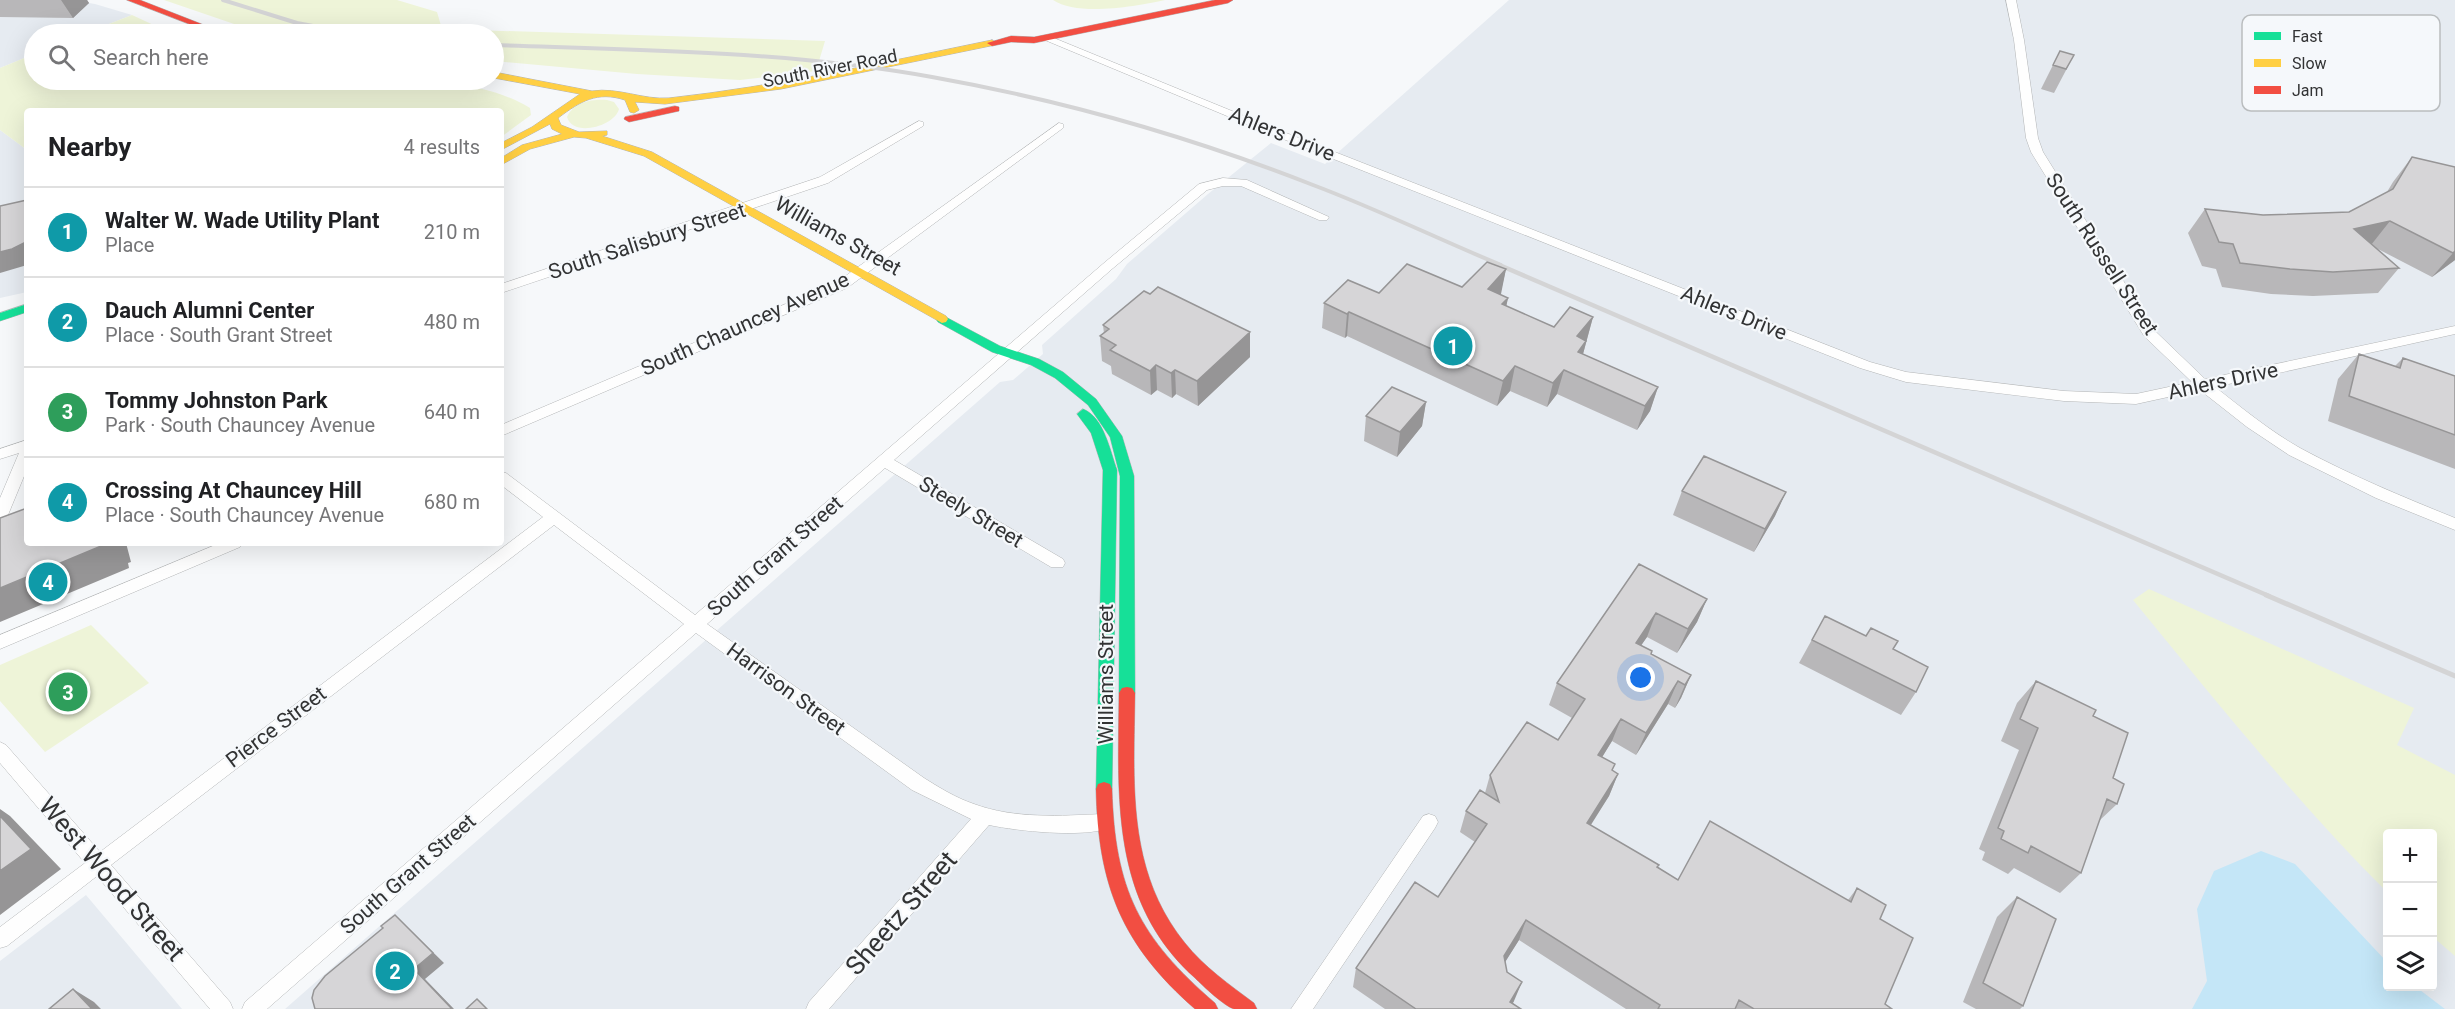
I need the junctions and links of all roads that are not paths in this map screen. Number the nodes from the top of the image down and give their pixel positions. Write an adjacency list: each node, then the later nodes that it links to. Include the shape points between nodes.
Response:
1 (132, 0): 4 (main road)
2 (1228, 0): 5 (main road, South River Road)
3 (2012, 0): 32 (street, South Russell Street, via 2037,152 2150,333)
4 (196, 24)
5 (1040, 39): 9 (main road, South River Road, via 1011,39 781,86 665,101); 11 (main road, South River Road, via 1017,49 820,90 681,108); 32 (street, Ahlers Drive, via 1866,365 1906,377 2106,400 2136,399)
6 (504, 77): 7 (main road, South River Road)
7 (521, 81): 8 (main road, South River Road); 10 (main road, via 526,89 545,100)
8 (592, 93): 9 (main road, South River Road); 10 (main road, via 571,101)
9 (629, 98): 11 (main road, via 634,111)
10 (554, 114): 14 (main road, via 556,127); 16 (main road)
11 (628, 121): 15 (main road, South River Road); 17 (main road, Williams Street, via 631,135)
12 (918, 124): 19 (street, South Salisbury Street, via 832,176)
13 (1059, 126): 21 (street, South Chauncey Avenue)
14 (571, 135): 15 (main road); 18 (main road, via 526,147)
15 (590, 136): 17 (main road, Williams Street)
16 (504, 145)
17 (648, 154): 19 (main road, Williams Street)
18 (504, 160)
19 (745, 208): 21 (main road, Williams Street); 22 (street, South Salisbury Street)
20 (1323, 217): 30 (street, South Grant Street, via 1243,183 1203,187)
21 (860, 272): 30 (main road, Williams Street); 34 (street, South Chauncey Avenue, via 842,285)
22 (504, 288)
23 (24, 302): 24 (main road)
24 (0, 309)
25 (24, 310): 26 (main road)
26 (0, 316)
27 (24, 317): 28 (main road)
28 (0, 323)
29 (2455, 330): 32 (street, Ahlers Drive)
30 (1007, 355): 31 (main road, Williams Street); 38 (street, South Grant Street); 57 (main road, Williams Street, via 1034,362 1073,385 1106,419 1117,438 1127,476 1127,823 1131,858 1145,898 1181,956)
31 (1035, 378)
32 (2203, 385): 42 (street, South Russell Street, via 2294,451 2381,494)
33 (1055, 390): 49 (main road, Williams Street, via 1075,404 1097,431 1110,470)
34 (504, 430)
35 (24, 446): 36 (street)
36 (0, 454)
37 (24, 459): 40 (street)
38 (885, 461): 44 (street, Steely Street); 45 (street, South Grant Street)
39 (504, 479): 41 (street, Harrison Street)
40 (0, 515)
41 (554, 518): 45 (street, Harrison Street); 51 (street, Pierce Street)
42 (2455, 524)
43 (228, 546): 46 (street)
44 (1057, 563)
45 (696, 624): 48 (street, Harrison Street, via 918,784); 54 (street, South Grant Street)
46 (0, 642)
47 (0, 750): 51 (street, West Wood Street)
48 (985, 816): 49 (street, Harrison Street, via 1049,824); 55 (street, Sheetz Street)
49 (1103, 822): 56 (main road, Williams Street, via 1113,873 1131,924 1162,966)
50 (1429, 822): 58 (street)
51 (99, 864): 52 (street, Pierce Street); 53 (street, West Wood Street)
52 (0, 939)
53 (223, 1009)
54 (252, 1009)
55 (816, 1009)
56 (1209, 1009)
57 (1248, 1009)
58 (1301, 1009)

